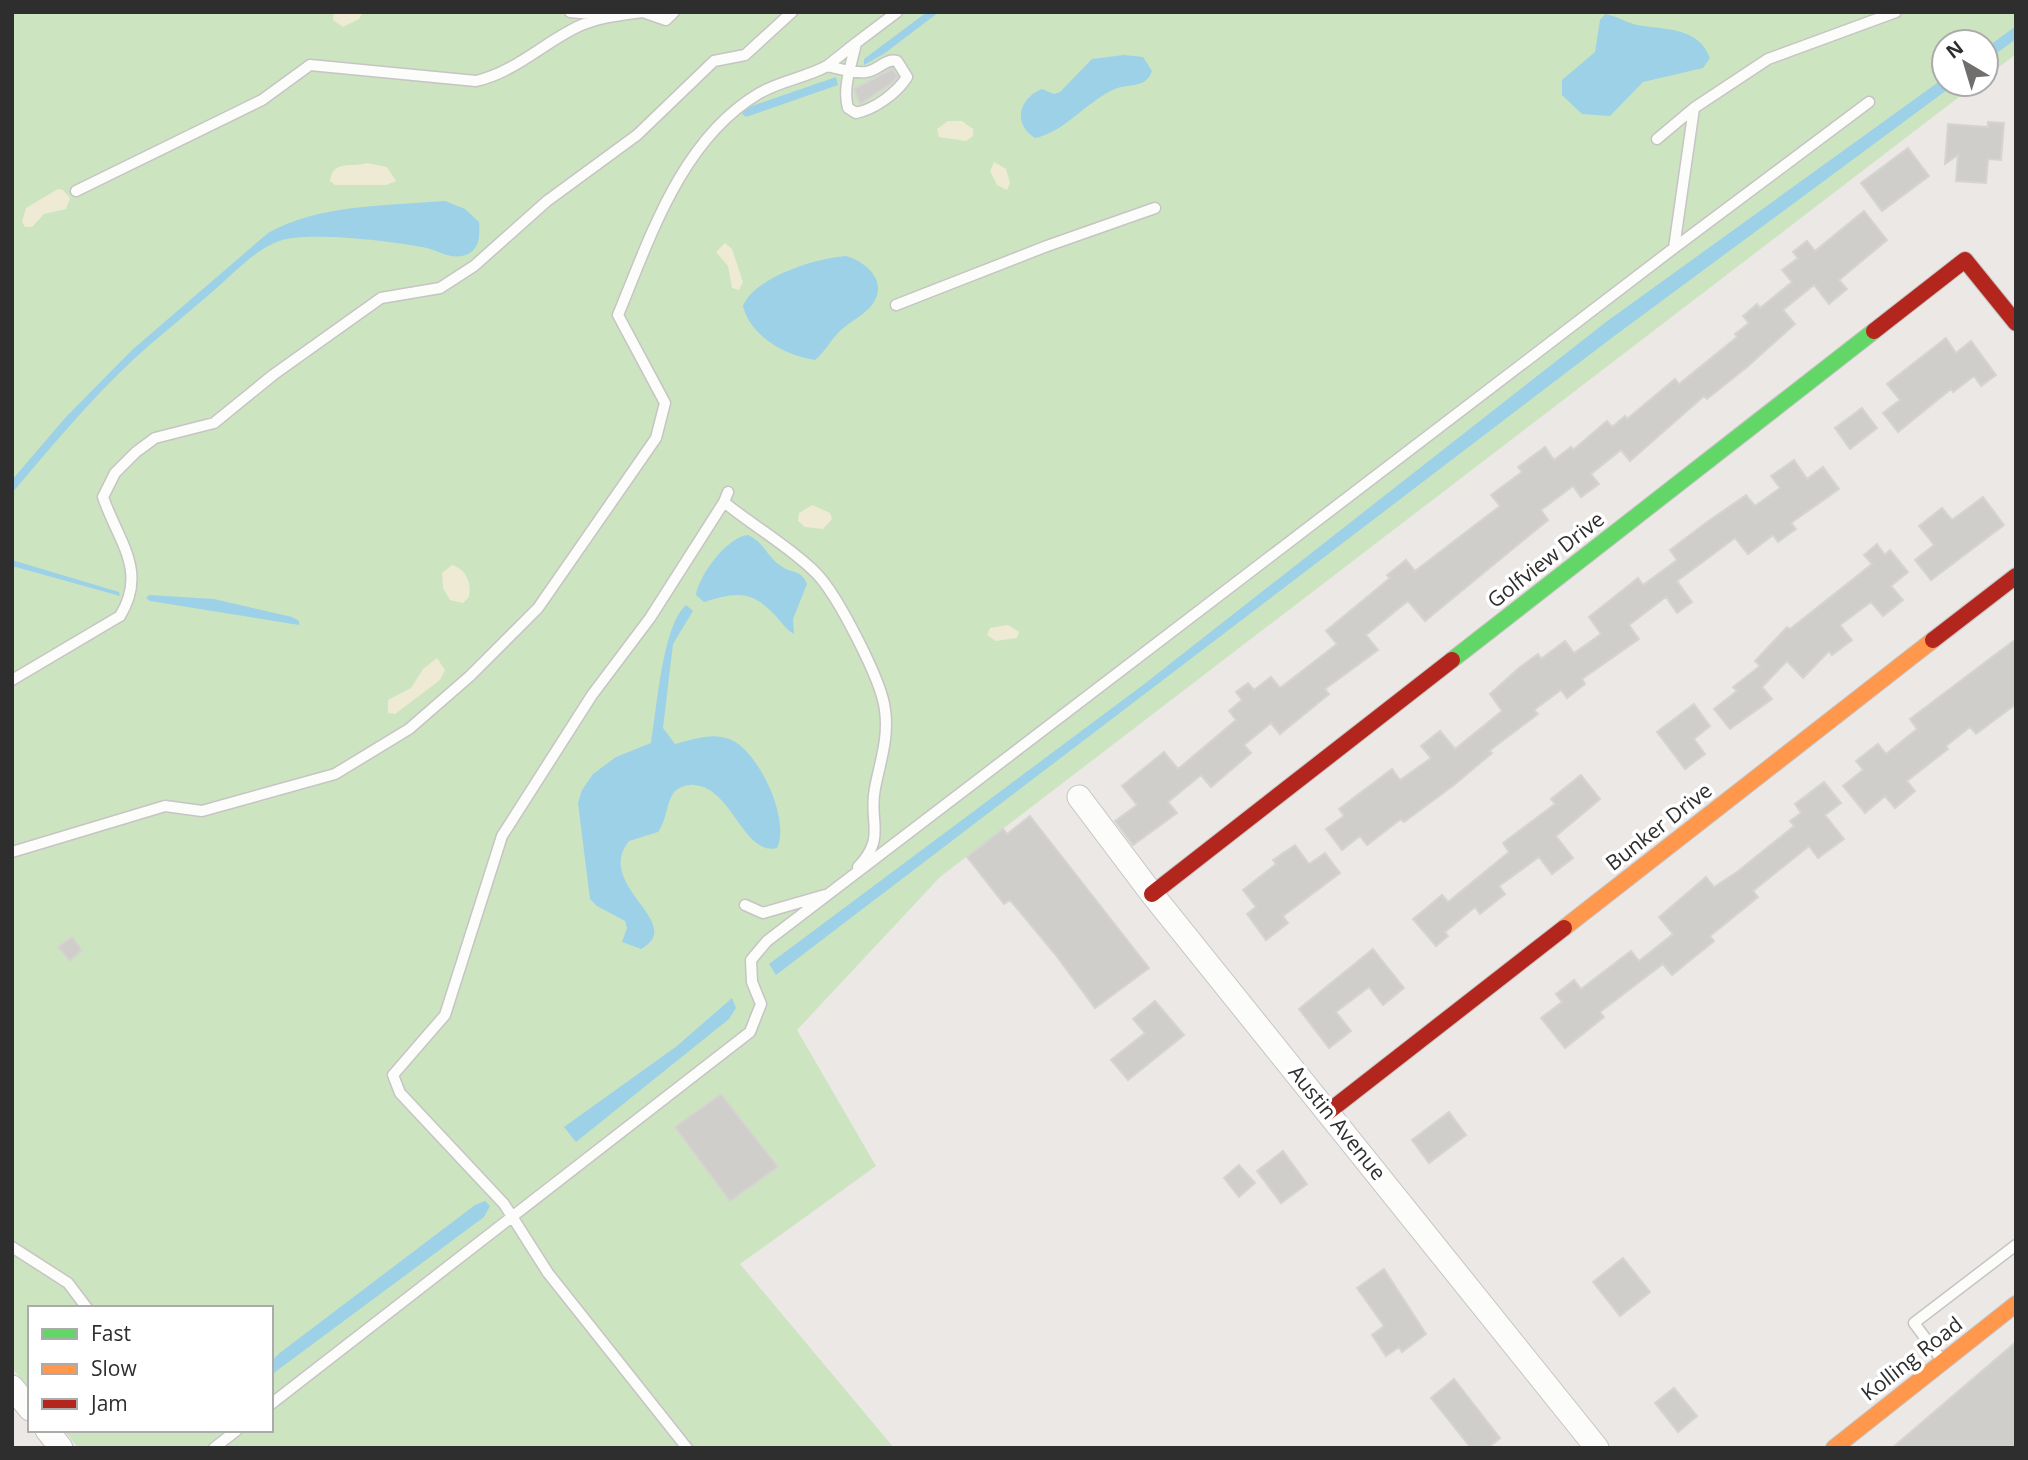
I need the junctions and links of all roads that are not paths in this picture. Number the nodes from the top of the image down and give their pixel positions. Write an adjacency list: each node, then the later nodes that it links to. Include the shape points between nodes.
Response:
1 (570, 12): 7 (lane)
2 (642, 12): 3 (lane, via 666,20); 7 (lane)
3 (674, 12)
4 (792, 12): 20 (lane, via 745,55 714,61 637,135 547,201 474,266 440,288 381,298 214,423 155,438 136,452 115,473 103,497 134,573 128,603 120,616)
5 (897, 12): 8 (lane)
6 (1896, 12): 12 (lane, via 1768,59)
7 (609, 16): 14 (lane, via 578,27 500,75 475,81 310,65 262,100)
8 (856, 43): 9 (lane); 10 (lane)
9 (827, 66): 10 (lane); 22 (lane, via 760,92 739,107 710,136 669,198 618,316 665,403 656,438 538,608 470,676 409,729 335,774 202,811 165,806)
10 (850, 70): 10 (lane, via 867,73 891,60 897,61 907,77 882,100 856,113 846,101)
11 (1869, 102): 16 (lane)
12 (1694, 108): 13 (lane); 16 (lane)
13 (1657, 139)
14 (76, 191)
15 (1155, 208): 17 (lane)
16 (1674, 248): 23 (lane)
17 (896, 305)
18 (2016, 323): 24 (street, Golfview Drive, via 1965,260)
19 (2016, 576): 26 (street, Bunker Drive)
20 (12, 680)
21 (1079, 797): 24 (street, Austin Avenue)
22 (12, 852)
23 (833, 893): 25 (lane, via 763,913); 27 (lane, via 767,941 751,960 752,982 761,1004 750,1032); 27 (lane, via 870,855 877,832 874,791 884,755 885,708 858,637 817,574 726,497 502,836 445,1015 393,1075 400,1093)
24 (1152, 894): 26 (street, Austin Avenue)
25 (745, 905)
26 (1328, 1112): 41 (street, Austin Avenue)
27 (512, 1216): 34 (lane); 40 (lane, via 548,1273)
28 (2016, 1245): 32 (lane, via 1914,1323)
29 (12, 1247): 31 (lane, via 68,1283)
30 (2016, 1304): 32 (street, Kolling Road)
31 (85, 1306)
32 (1943, 1362): 42 (street, Kolling Road)
33 (12, 1387): 35 (street)
34 (273, 1402)
35 (28, 1407)
36 (49, 1432): 38 (street)
37 (234, 1432): 39 (lane)
38 (61, 1448)
39 (214, 1448)
40 (687, 1448)
41 (1597, 1448)
42 (1834, 1448)

